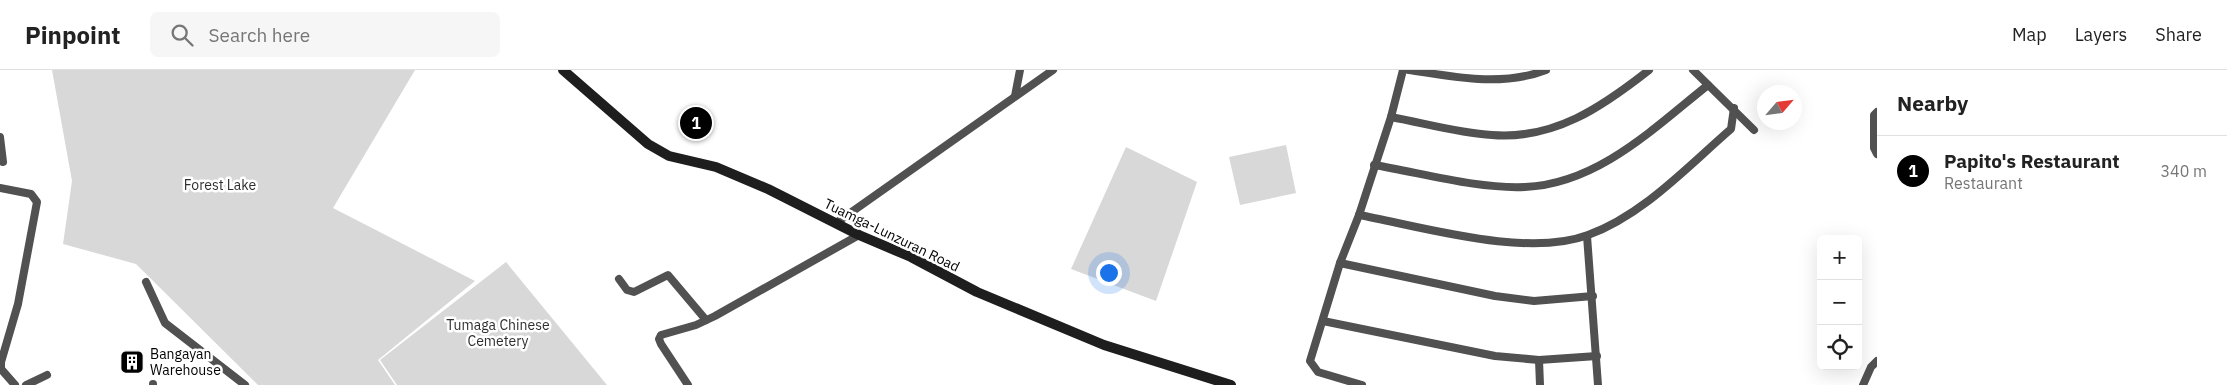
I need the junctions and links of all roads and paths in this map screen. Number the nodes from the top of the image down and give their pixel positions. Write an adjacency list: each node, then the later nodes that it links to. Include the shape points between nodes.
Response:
1 (563, 70): 21 (street, Tuamga-Lunzuran Road, via 659,151 716,167)
2 (1020, 70): 10 (street)
3 (1053, 70): 10 (street)
4 (1403, 70): 13 (street)
5 (1409, 70): 6 (street, via 1487,79 1512,79)
6 (1546, 70)
7 (1649, 70): 13 (street, via 1593,111 1573,121 1518,135 1491,136)
8 (1693, 70): 9 (street)
9 (1708, 85): 11 (street); 18 (street, via 1620,153 1579,175 1552,183 1526,187 1492,186)
10 (1016, 96): 21 (street)
11 (1734, 108): 14 (street); 23 (street, via 1731,129 1632,212)
12 (1877, 112): 16 (street, via 1874,115 1874,148)
13 (1391, 117): 18 (street)
14 (1754, 130)
15 (0, 137): 17 (street)
16 (1877, 154)
17 (3, 162)
18 (1374, 165): 20 (street)
19 (0, 188): 34 (street, via 30,194 36,202 18,304 1,362 1,369)
20 (1359, 215): 23 (street, via 1506,243 1534,244); 24 (street)
21 (836, 223): 22 (street, Tuamga-Lunzuran Road)
22 (860, 235): 28 (street); 38 (street, Tuamga-Lunzuran Road, via 978,292 1104,345)
23 (1587, 236): 27 (street)
24 (1340, 262): 27 (street, via 1495,296 1534,301); 29 (street)
25 (619, 280): 28 (street, via 634,292 668,275)
26 (146, 282): 36 (street, via 165,323)
27 (1593, 296): 30 (street)
28 (706, 320): 37 (street, via 666,333 659,339)
29 (1323, 321): 31 (street, via 1495,356); 39 (street, via 1311,365 1318,372)
30 (1596, 356): 31 (street); 41 (street)
31 (1539, 360): 40 (street)
32 (1877, 361): 42 (street)
33 (47, 375): 35 (street)
34 (15, 385)
35 (26, 385)
36 (245, 385)
37 (688, 385)
38 (1231, 385)
39 (1362, 385)
40 (1540, 385)
41 (1598, 385)
42 (1863, 385)

